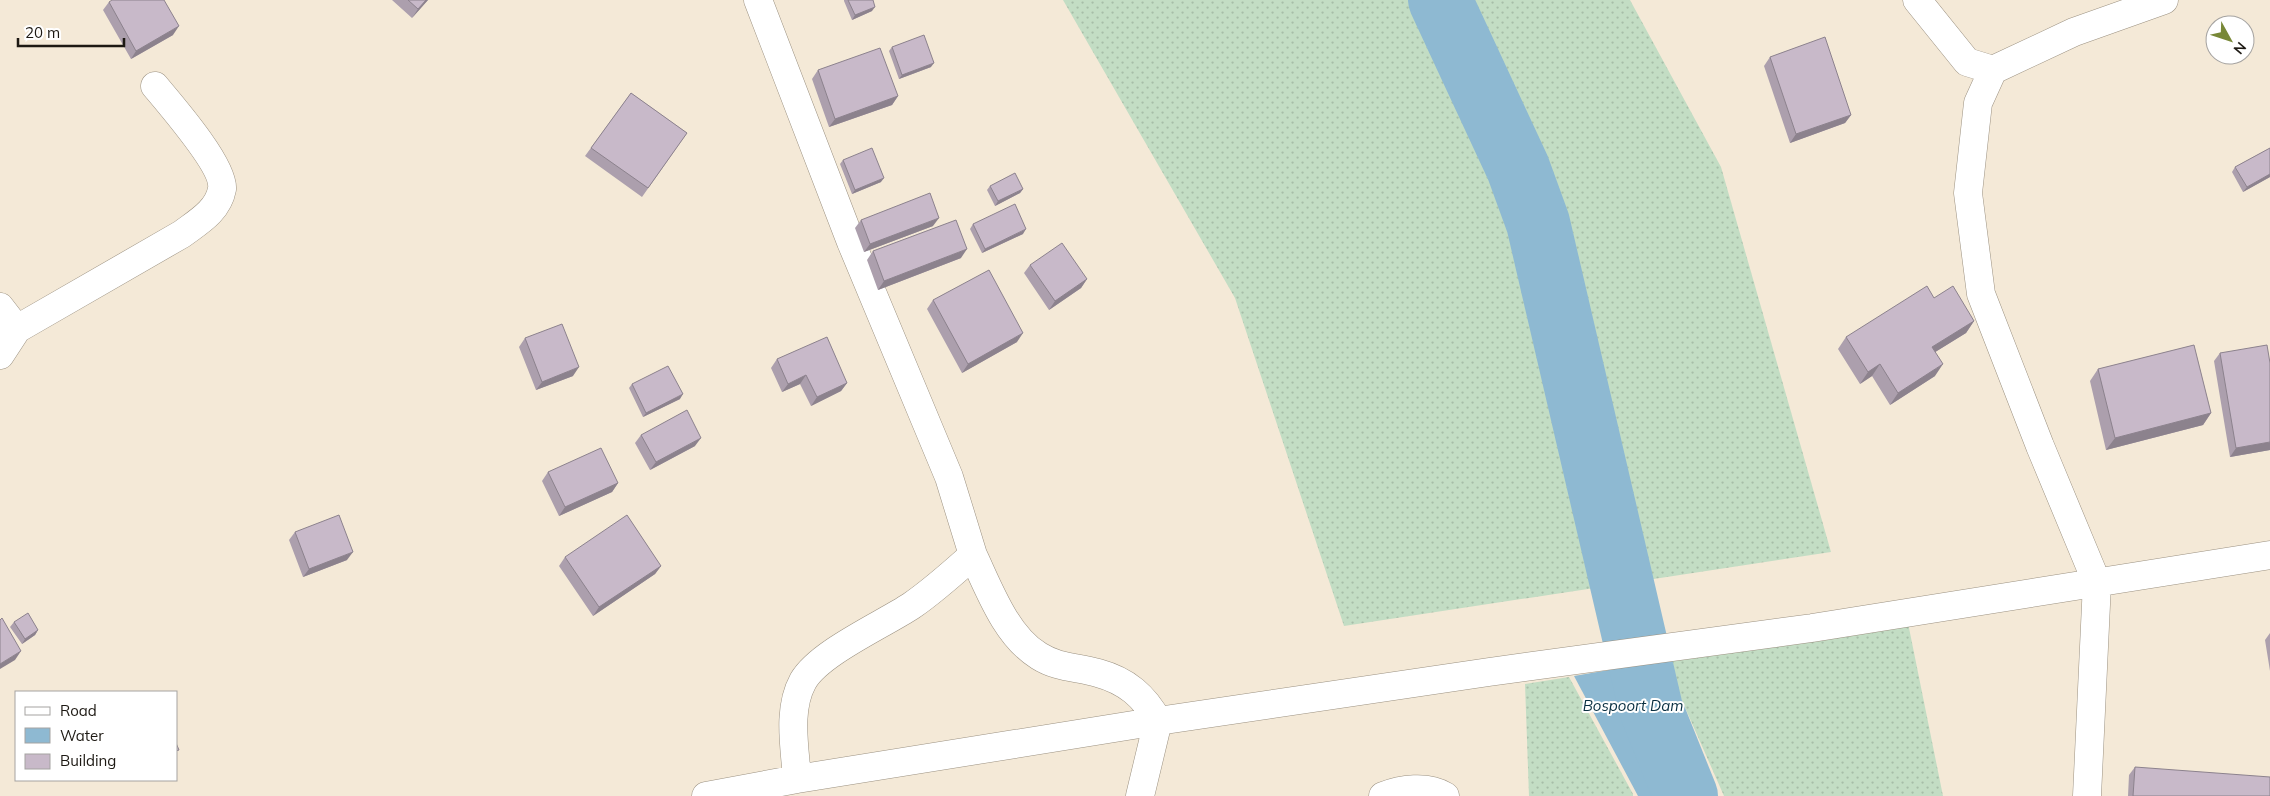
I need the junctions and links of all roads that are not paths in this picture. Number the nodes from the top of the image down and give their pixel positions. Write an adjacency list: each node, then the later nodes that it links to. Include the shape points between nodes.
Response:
1 (758, 0): 9 (street, via 850,242 949,477)
2 (1917, 0): 4 (street, via 1967,62)
3 (2164, 0): 4 (street, via 2074,32)
4 (1993, 70): 11 (street, via 1978,103 1968,193 1981,294)
5 (155, 86): 7 (street, via 218,171 222,187 218,200 203,219 182,234)
6 (0, 307): 7 (street)
7 (17, 328): 8 (street)
8 (0, 355)
9 (973, 555): 12 (street, via 992,595 1025,644 1052,663 1098,673 1128,686 1147,702); 13 (street, via 911,605 812,669 802,682 796,702 793,729)
10 (2270, 555): 11 (street)
11 (2097, 583): 12 (street, via 1812,628); 18 (street)
12 (1158, 721): 13 (street); 15 (street)
13 (797, 779): 14 (street)
14 (706, 796)
15 (1140, 796)
16 (1383, 796): 17 (street, via 1418,789)
17 (1445, 796)
18 (2087, 796)

